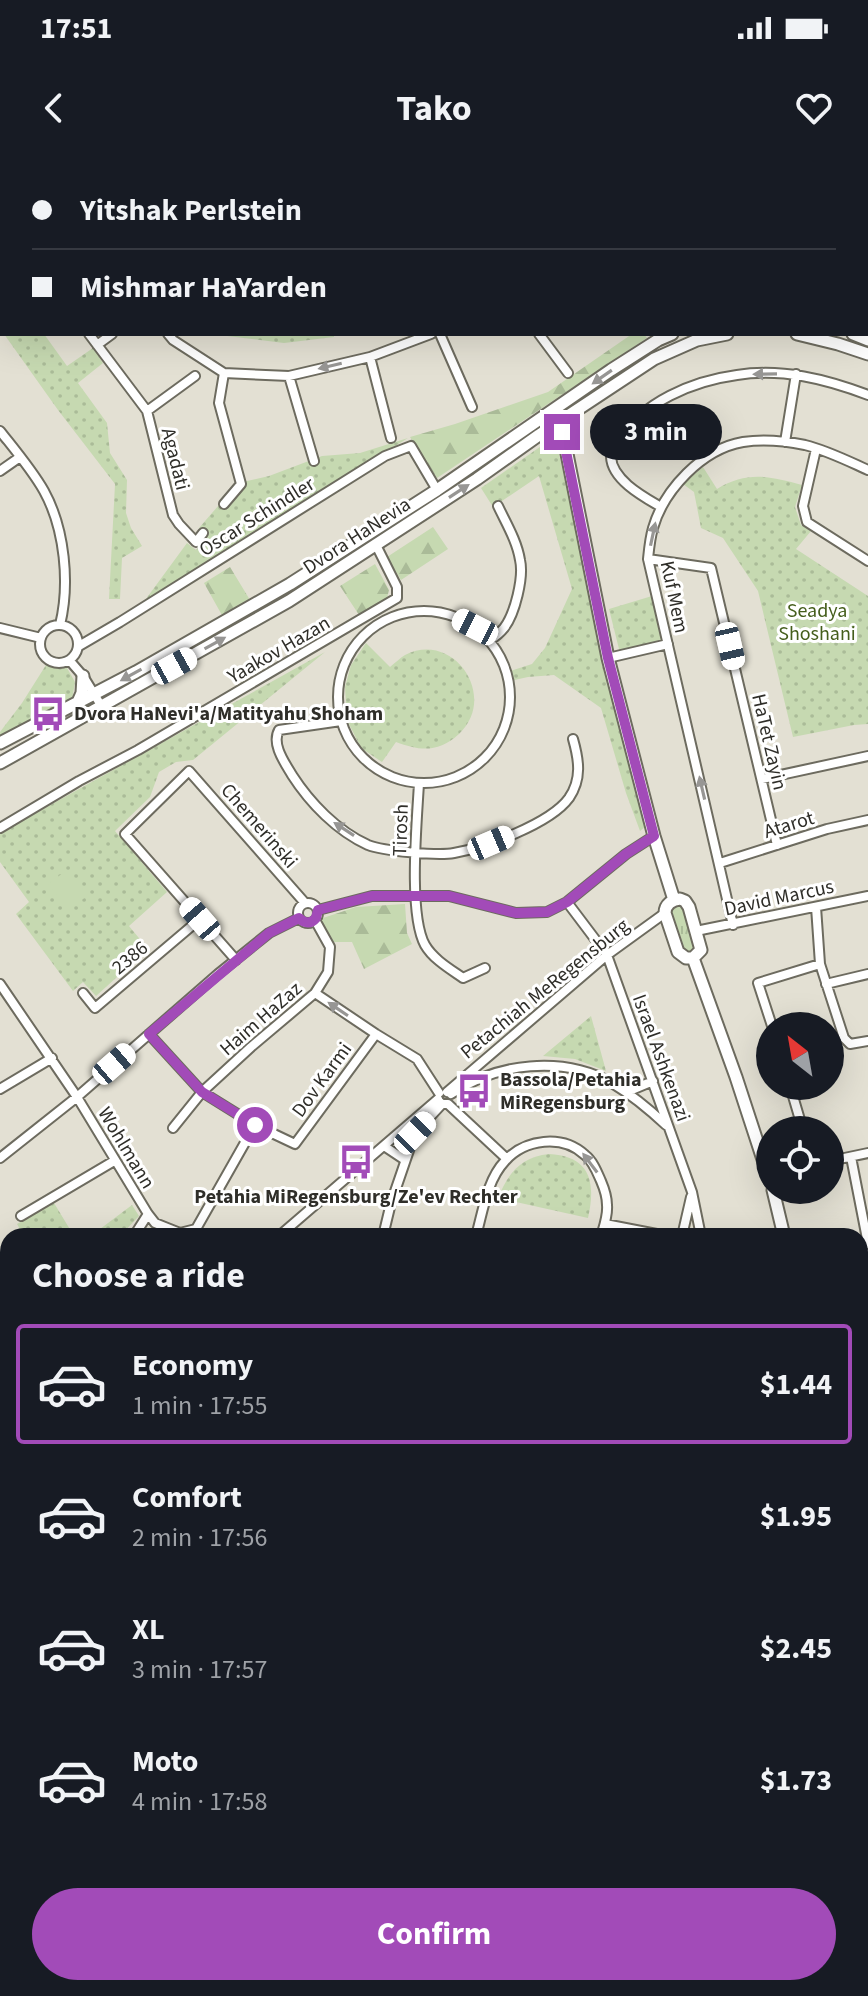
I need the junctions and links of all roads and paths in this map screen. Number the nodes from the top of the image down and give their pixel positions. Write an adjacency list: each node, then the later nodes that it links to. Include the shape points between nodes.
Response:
1 (90, 336): 10 (street, Agadati)
2 (109, 336): 10 (street)
3 (170, 336): 14 (street)
4 (426, 336): 13 (street)
5 (441, 336): 20 (street)
6 (540, 336): 15 (street)
7 (717, 336): 11 (street, Dvora HaNevia)
8 (805, 336): 12 (street)
9 (656, 337): 11 (street); 22 (street, Dvora HaNevia, one-way to 22)
10 (97, 345): 21 (street, Agadati)
11 (669, 351): 23 (street, Dvora HaNevia)
12 (868, 354)
13 (370, 357): 18 (street, one-way to 18); 25 (street)
14 (224, 373): 18 (street); 33 (street, via 219,403 241,484)
15 (568, 373)
16 (796, 374): 19 (street); 26 (street); 35 (street, one-way to 35, via 738,374 699,383 653,404 626,428 612,449 617,473)
17 (195, 376): 21 (street)
18 (289, 376): 29 (street)
19 (868, 395)
20 (472, 407)
21 (147, 411): 36 (street, Agadati, via 173,515 196,542)
22 (547, 415): 23 (street); 32 (street, Dvora HaNevia)
23 (553, 425): 37 (street, Dvora HaNevia, one-way to 23); 46 (street, via 565,444)
24 (0, 431): 28 (street)
25 (391, 438)
26 (785, 442): 27 (street, Kuf Mem); 35 (street, Kuf Mem, via 740,442 714,453 689,471)
27 (816, 449): 30 (street, Kuf Mem); 39 (street, via 803,506 807,522)
28 (20, 457): 31 (street); 40 (street, via 54,513 66,577)
29 (314, 461)
30 (868, 470)
31 (0, 471)
32 (437, 490): 45 (street, Oscar Schindler, via 411,446 385,456); 49 (street, Dvora HaNevia, one-way to 49, via 290,584)
33 (224, 504)
34 (498, 506): 43 (street, via 515,540 520,580 509,620)
35 (661, 507): 38 (street, Kuf Mem, one-way to 35)
36 (203, 533)
37 (376, 545): 51 (street, Dvora HaNevia, one-way to 37); 60 (street, Yaakov Hazan, via 397,587 397,598)
38 (648, 559): 44 (street, Kuf Mem); 57 (street, HaTet Zayin, via 711,568)
39 (868, 561)
40 (60, 625): 42 (street); 45 (street, via 74,631)
41 (0, 628): 42 (street)
42 (41, 638): 47 (street, via 45,658 57,664)
43 (490, 640): 52 (street, via 449,614 422,610 383,621 359,639 343,666 337,696); 58 (street, via 509,681 511,707 504,733 483,762 460,775)
44 (668, 644): 46 (street); 64 (street, Kuf Mem, one-way to 44)
45 (79, 646): 47 (street)
46 (608, 658): 61 (street)
47 (70, 661): 48 (street)
48 (83, 676): 49 (street); 50 (street)
49 (94, 694): 50 (street, Dvora HaNevia); 51 (street)
50 (78, 702): 54 (street, Dvora HaNevia)
51 (102, 707): 56 (street, Dvora HaNevia)
52 (341, 721): 58 (street, via 360,755 387,775); 63 (street, one-way to 52, via 370,846 331,821 286,765 276,743 279,730)
53 (573, 739): 63 (street, via 576,784 552,814 451,854)
54 (0, 743)
55 (868, 756): 57 (street)
56 (0, 763)
57 (762, 779): 62 (street, HaTet Zayin)
58 (419, 783): 63 (street, Tirosh)
59 (868, 820): 62 (street, Atarot)
60 (0, 828)
61 (654, 836): 67 (street); 68 (street)
62 (777, 845): 64 (street, Atarot)
63 (416, 853): 66 (street, Tirosh)
64 (720, 863): 76 (street, Kuf Mem)
65 (868, 896): 70 (street, David Marcus)
66 (416, 897): 68 (street, via 449,896 516,913 547,912); 71 (street, via 372,896); 82 (street, Tirosh, via 419,932 427,949 463,978)
67 (674, 900): 72 (street); 77 (street, via 685,901)
68 (567, 902): 78 (street, Israel Ashkenazi)
69 (305, 903): 71 (street); 73 (street, via 298,909); 74 (street, Chemerinski, via 189,771 125,834)
70 (816, 907): 76 (street, David Marcus); 81 (street)
71 (318, 910): 75 (street)
72 (665, 913): 78 (street, Petachiah MeRegensburg); 79 (street, via 678,952)
73 (299, 918): 75 (street); 80 (street, via 269,933)
74 (200, 919): 80 (street); 86 (street, 2386, via 95,1008)
75 (315, 920): 87 (street, Haim HaZaz, via 330,947 328,972)
76 (733, 925): 77 (street, David Marcus)
77 (696, 931): 79 (street, via 701,950)
78 (607, 955): 93 (street, Israel Ashkenazi); 98 (street, Petachiah MeRegensburg)
79 (693, 958): 102 (street)
80 (236, 960): 89 (street)
81 (820, 964): 85 (street); 88 (street, via 758,983)
82 (485, 968)
83 (868, 974): 85 (street)
84 (0, 984): 92 (street, Wohlmann)
85 (826, 984): 91 (street, via 844,1038 850,1044)
86 (83, 993)
87 (315, 993): 90 (street, one-way to 87); 96 (street, Haim HaZaz)
88 (767, 1012)
89 (149, 1034): 96 (street); 97 (street)
90 (376, 1034): 98 (street, via 417,1059); 99 (street, Dov Karmi, via 295,1144)
91 (868, 1041)
92 (52, 1058): 94 (street); 97 (street, Wohlmann)
93 (653, 1081): 95 (street); 101 (street, Israel Ashkenazi)
94 (0, 1089)
95 (622, 1090): 98 (street, via 587,1073 529,1066 489,1075); 101 (street)
96 (202, 1092): 99 (street); 100 (street, Haim HaZaz)
97 (77, 1097): 106 (street); 110 (street, Wohlmann)
98 (444, 1098): 103 (street, Petachiah MeRegensburg); 108 (street); 109 (street, via 415,1133)
99 (255, 1125): 119 (street, Wohlmann)
100 (173, 1128)
101 (669, 1128): 111 (street, Israel Ashkenazi)
102 (756, 1138)
103 (384, 1146): 109 (street); 116 (street, Petachiah MeRegensburg)
104 (868, 1153): 105 (street)
105 (851, 1157): 107 (street); 128 (street)
106 (0, 1158)
107 (844, 1158)
108 (507, 1159): 115 (street, one-way to 108, via 608,1203 603,1185 585,1154 551,1141 536,1142); 122 (street, via 495,1174)
109 (405, 1160): 121 (street)
110 (114, 1161): 113 (street, Wohlmann); 114 (street)
111 (692, 1192): 125 (street); 126 (street, Israel Ashkenazi)
112 (776, 1204): 127 (street)
113 (148, 1214): 117 (street, Wohlmann); 118 (street, Wohlmann)
114 (21, 1216)
115 (605, 1224): 123 (street); 124 (street)
116 (291, 1226): 120 (street, Petachiah MeRegensburg)
117 (139, 1228)
118 (168, 1228)
119 (197, 1228)
120 (289, 1228)
121 (385, 1228)
122 (478, 1228)
123 (604, 1228)
124 (626, 1228)
125 (684, 1228)
126 (699, 1228)
127 (782, 1228)
128 (865, 1228)

